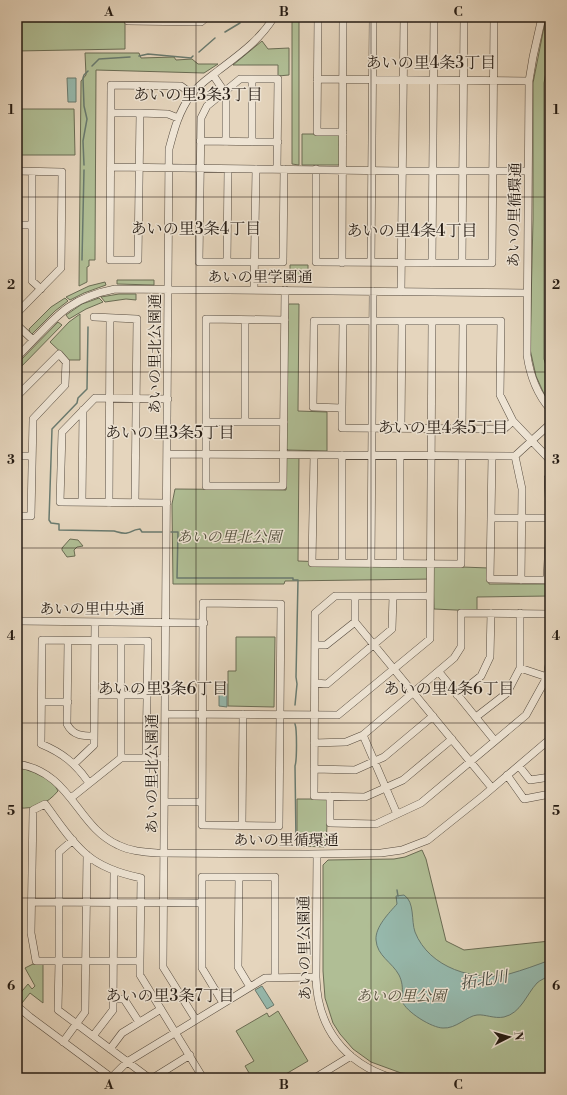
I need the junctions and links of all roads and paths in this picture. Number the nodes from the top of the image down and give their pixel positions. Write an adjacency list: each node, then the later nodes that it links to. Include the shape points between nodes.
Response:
1 (128, 17): 12 (street, via 128,21)
2 (207, 17): 13 (street, via 201,22)
3 (274, 17): 14 (street, あいの里北公園通, via 255,42)
4 (318, 17): 16 (street)
5 (344, 17): 17 (street)
6 (373, 17): 18 (street)
7 (404, 17): 19 (street)
8 (434, 17): 20 (street)
9 (464, 17): 21 (street)
10 (494, 17): 22 (street)
11 (542, 17): 23 (street, あいの里循環通)
12 (156, 19): 13 (street)
13 (183, 19)
14 (213, 75): 24 (street); 25 (street, あいの里北公園通)
15 (252, 79): 24 (street, via 240,79); 32 (street); 33 (street, via 278,79)
16 (317, 79): 17 (street); 29 (street, via 317,132)
17 (343, 79): 18 (street); 29 (street)
18 (372, 79): 19 (street); 43 (street)
19 (403, 80): 20 (street); 48 (street)
20 (434, 81): 21 (street); 44 (street)
21 (464, 81): 22 (street); 45 (street)
22 (494, 81): 23 (street); 46 (street)
23 (529, 81): 49 (street, あいの里循環通)
24 (225, 90): 30 (street, via 202,114); 31 (street)
25 (192, 94): 26 (street, via 181,86 111,85); 28 (street, あいの里北公園通)
26 (111, 113): 27 (street); 34 (street)
27 (140, 114): 28 (street, via 168,114); 35 (street)
28 (178, 118): 36 (street, あいの里北公園通, via 170,150)
29 (343, 132): 42 (street)
30 (200, 141): 31 (street); 37 (street)
31 (226, 142): 32 (street)
32 (252, 142): 33 (street)
33 (278, 142): 40 (street)
34 (111, 167): 35 (street); 35 (street, via 110,260 138,260)
35 (139, 168): 36 (street)
36 (169, 168): 37 (street); 61 (street, あいの里北公園通)
37 (200, 168): 38 (street); 53 (street, via 199,262)
38 (228, 169): 39 (street); 53 (street)
39 (256, 169): 40 (street); 54 (street)
40 (280, 169): 41 (street); 54 (street, via 283,262)
41 (316, 169): 42 (street); 56 (street, via 316,262)
42 (342, 170): 43 (street); 56 (street)
43 (371, 170): 48 (street); 55 (street)
44 (433, 170): 45 (street); 48 (street); 58 (street)
45 (462, 170): 46 (street); 59 (street)
46 (493, 170): 49 (street); 59 (street, via 492,263)
47 (17, 171): 50 (street)
48 (402, 171): 57 (street)
49 (528, 171): 66 (street, あいの里循環通)
50 (32, 172): 52 (street); 60 (street, via 62,172 61,268)
51 (17, 225): 52 (street)
52 (32, 225): 60 (street, via 32,281)
53 (227, 262): 54 (street)
54 (255, 262): 62 (street)
55 (371, 262): 56 (street); 57 (street)
56 (342, 263)
57 (402, 263): 58 (street); 65 (street)
58 (432, 263): 59 (street)
59 (462, 263)
60 (40, 289): 67 (street)
61 (168, 289): 62 (street, あいの里学園通); 78 (street, あいの里学園通, via 115,289 87,296 61,311); 83 (street, あいの里北公園通)
62 (254, 290): 63 (street, あいの里学園通)
63 (285, 290): 64 (street, あいの里学園通); 71 (street)
64 (373, 291): 65 (street, あいの里学園通); 73 (street)
65 (401, 292): 66 (street, あいの里学園通)
66 (527, 293): 85 (street, あいの里循環通, via 529,367 542,399)
67 (17, 313)
68 (94, 317): 69 (street)
69 (110, 318): 81 (street); 82 (street, via 136,319)
70 (245, 320): 71 (street); 88 (street, via 206,319); 89 (street)
71 (285, 320): 90 (street)
72 (343, 321): 73 (street); 84 (street); 84 (street, via 314,321 313,407)
73 (372, 321): 74 (street); 92 (street)
74 (402, 321): 75 (street); 93 (street)
75 (432, 321): 76 (street); 94 (street)
76 (463, 321): 87 (street, via 500,321 500,396); 95 (street)
77 (17, 325): 78 (street)
78 (33, 340): 79 (street, あいの里学園通)
79 (17, 357)
80 (17, 396): 104 (street, via 59,354 66,362 65,385 33,419)
81 (110, 398): 82 (street); 86 (street, via 95,398); 113 (street)
82 (136, 399): 83 (street); 114 (street)
83 (168, 399): 97 (street, あいの里北公園通)
84 (342, 408): 92 (street, via 342,428)
85 (550, 409)
86 (83, 410): 112 (street); 112 (street, via 62,432 60,502)
87 (513, 421): 95 (street, via 504,429); 96 (street)
88 (206, 422): 89 (street); 98 (street)
89 (245, 422): 90 (street)
90 (284, 422): 99 (street)
91 (550, 424): 96 (street)
92 (372, 428): 93 (street); 102 (street)
93 (401, 428): 94 (street)
94 (431, 428): 95 (street); 106 (street)
95 (462, 429)
96 (532, 440): 109 (street); 110 (street)
97 (167, 454): 98 (street); 115 (street, あいの里北公園通)
98 (206, 454): 99 (street); 99 (street, via 206,486 283,486)
99 (283, 455): 100 (street)
100 (314, 455): 101 (street); 120 (street, via 312,563)
101 (342, 455): 102 (street); 120 (street)
102 (371, 455): 105 (street); 121 (street)
103 (17, 456): 104 (street)
104 (32, 456): 116 (street, via 31,516)
105 (400, 456): 106 (street); 122 (street)
106 (431, 456): 107 (street); 123 (street)
107 (462, 456): 108 (street); 123 (street, via 461,564)
108 (492, 456): 109 (street); 117 (street)
109 (515, 456): 118 (street, via 522,489)
110 (550, 460)
111 (550, 475): 119 (street)
112 (82, 502): 113 (street)
113 (109, 503): 114 (street)
114 (135, 503): 115 (street)
115 (167, 503): 134 (street, あいの里北公園通)
116 (17, 516)
117 (491, 518): 118 (street); 124 (street, via 490,580)
118 (522, 518): 119 (street); 124 (street)
119 (550, 518): 125 (street)
120 (342, 563): 121 (street)
121 (371, 564): 122 (street)
122 (400, 564): 123 (street)
123 (430, 564): 128 (street)
124 (521, 580): 125 (street)
125 (548, 580)
126 (355, 596): 127 (street); 136 (street); 140 (street, via 335,596 315,613)
127 (393, 596): 128 (street); 141 (street, via 392,629)
128 (430, 596): 143 (street, via 430,639)
129 (490, 613): 130 (street); 145 (street, via 460,613 461,647 454,658); 149 (street, via 490,657 481,676)
130 (520, 613): 131 (street); 144 (street)
131 (550, 614)
132 (17, 621): 133 (street, あいの里中央通)
133 (95, 622): 134 (street, あいの里中央通); 138 (street)
134 (166, 622): 135 (street, あいの里中央通); 155 (street, あいの里北公園通)
135 (204, 622): 156 (street); 158 (street, via 203,604 281,604)
136 (355, 622): 140 (street, via 326,645); 141 (street)
137 (68, 641): 138 (street); 153 (street, via 42,640); 154 (street)
138 (95, 641): 139 (street); 150 (street)
139 (121, 641): 151 (street); 152 (street, via 148,641)
140 (315, 645): 147 (street)
141 (374, 645): 143 (street); 147 (street, via 326,684)
142 (550, 658): 146 (street)
143 (394, 668): 148 (street); 159 (street, via 338,715)
144 (520, 668): 146 (street); 161 (street, via 507,693)
145 (438, 672): 148 (street); 149 (street)
146 (547, 677): 166 (street, via 526,715)
147 (315, 684): 159 (street)
148 (414, 692): 160 (street); 162 (street)
149 (457, 694): 161 (street)
150 (94, 695): 151 (street); 163 (street)
151 (121, 695): 152 (street); 168 (street)
152 (147, 695): 169 (street)
153 (42, 702): 154 (street); 174 (street, via 41,744)
154 (68, 702): 163 (street, via 68,726 80,736)
155 (166, 714): 156 (street); 170 (street, あいの里北公園通)
156 (202, 714): 157 (street); 186 (street)
157 (243, 714): 158 (street); 188 (street)
158 (280, 715): 159 (street); 188 (street, via 279,826)
159 (314, 715): 167 (street)
160 (433, 716): 164 (street); 171 (street, via 384,756)
161 (476, 718): 166 (street)
162 (363, 735): 167 (street, via 346,742); 171 (street)
163 (94, 736): 174 (street, via 93,747)
164 (452, 739): 172 (street); 180 (street, via 403,780)
165 (550, 739): 175 (street, あいの里循環通)
166 (495, 741): 172 (street)
167 (314, 742): 176 (street)
168 (121, 758): 169 (street); 179 (street)
169 (146, 758): 170 (street)
170 (165, 758): 185 (street, あいの里北公園通)
171 (374, 761): 176 (street, via 355,770); 180 (street)
172 (470, 761): 181 (street); 187 (street, via 421,803)
173 (17, 764): 184 (street, あいの里循環通, via 44,772)
174 (74, 764): 179 (street)
175 (519, 766): 177 (street, あいの里循環通); 178 (street, via 530,780)
176 (314, 769): 183 (street, via 314,796)
177 (508, 776): 181 (street, あいの里循環通); 182 (street, via 524,799)
178 (550, 777)
179 (89, 783): 184 (street)
180 (386, 787): 183 (street, via 365,797); 187 (street)
181 (492, 788): 191 (street, あいの里循環通, via 428,840 402,850 381,853)
182 (550, 794)
183 (330, 796): 187 (street, via 330,823 376,824)
184 (71, 798): 190 (street, あいの里循環通, via 95,828 117,845 134,851)
185 (165, 802): 186 (street); 190 (street, あいの里北公園通)
186 (202, 802): 188 (street, via 202,825)
187 (397, 814)
188 (242, 826)
189 (73, 840): 192 (street); 195 (street, via 45,804 33,810); 196 (street, via 59,852)
190 (164, 853): 191 (street, あいの里循環通); 200 (street, あいの里北公園通)
191 (317, 854): 206 (street, あいの里公園通)
192 (87, 855): 193 (street); 197 (street)
193 (114, 871): 198 (street); 199 (street, via 141,878)
194 (239, 877): 201 (street, via 202,877); 207 (street, via 276,877); 208 (street, via 238,967)
195 (32, 902): 196 (street); 202 (street, via 32,933 36,961)
196 (59, 902): 197 (street); 202 (street)
197 (86, 902): 198 (street); 203 (street)
198 (113, 902): 199 (street); 204 (street)
199 (141, 902): 200 (street); 205 (street)
200 (164, 902): 201 (street); 213 (street, あいの里北公園通, via 163,967)
201 (202, 903): 210 (street, via 202,968)
202 (59, 961): 203 (street); 215 (street, via 58,1010)
203 (86, 961): 204 (street); 215 (street, via 86,1012)
204 (113, 961): 205 (street); 209 (street)
205 (140, 961): 212 (street, via 140,975)
206 (316, 977): 207 (street); 221 (street, あいの里公園通, via 319,1006 324,1020 342,1049)
207 (275, 978): 208 (street, via 265,978)
208 (250, 987): 210 (street)
209 (113, 999): 214 (street, via 124,999); 217 (street, via 113,1010)
210 (223, 1003): 213 (street)
211 (17, 1006): 218 (street)
212 (161, 1009): 214 (street); 216 (street)
213 (196, 1020): 216 (street)
214 (139, 1022): 219 (street, via 122,1033)
215 (76, 1024): 217 (street); 218 (street)
216 (176, 1032): 220 (street); 222 (street)
217 (93, 1036): 219 (street)
218 (63, 1042): 224 (street)
219 (110, 1049): 222 (street)
220 (190, 1055): 226 (street); 227 (street)
221 (351, 1056): 223 (street); 229 (street, あいの里公園通, via 363,1066)
222 (127, 1062): 224 (street); 225 (street)
223 (328, 1075): 228 (street)
224 (112, 1078)
225 (149, 1078)
226 (153, 1078)
227 (203, 1078)
228 (315, 1078)
229 (392, 1078)

